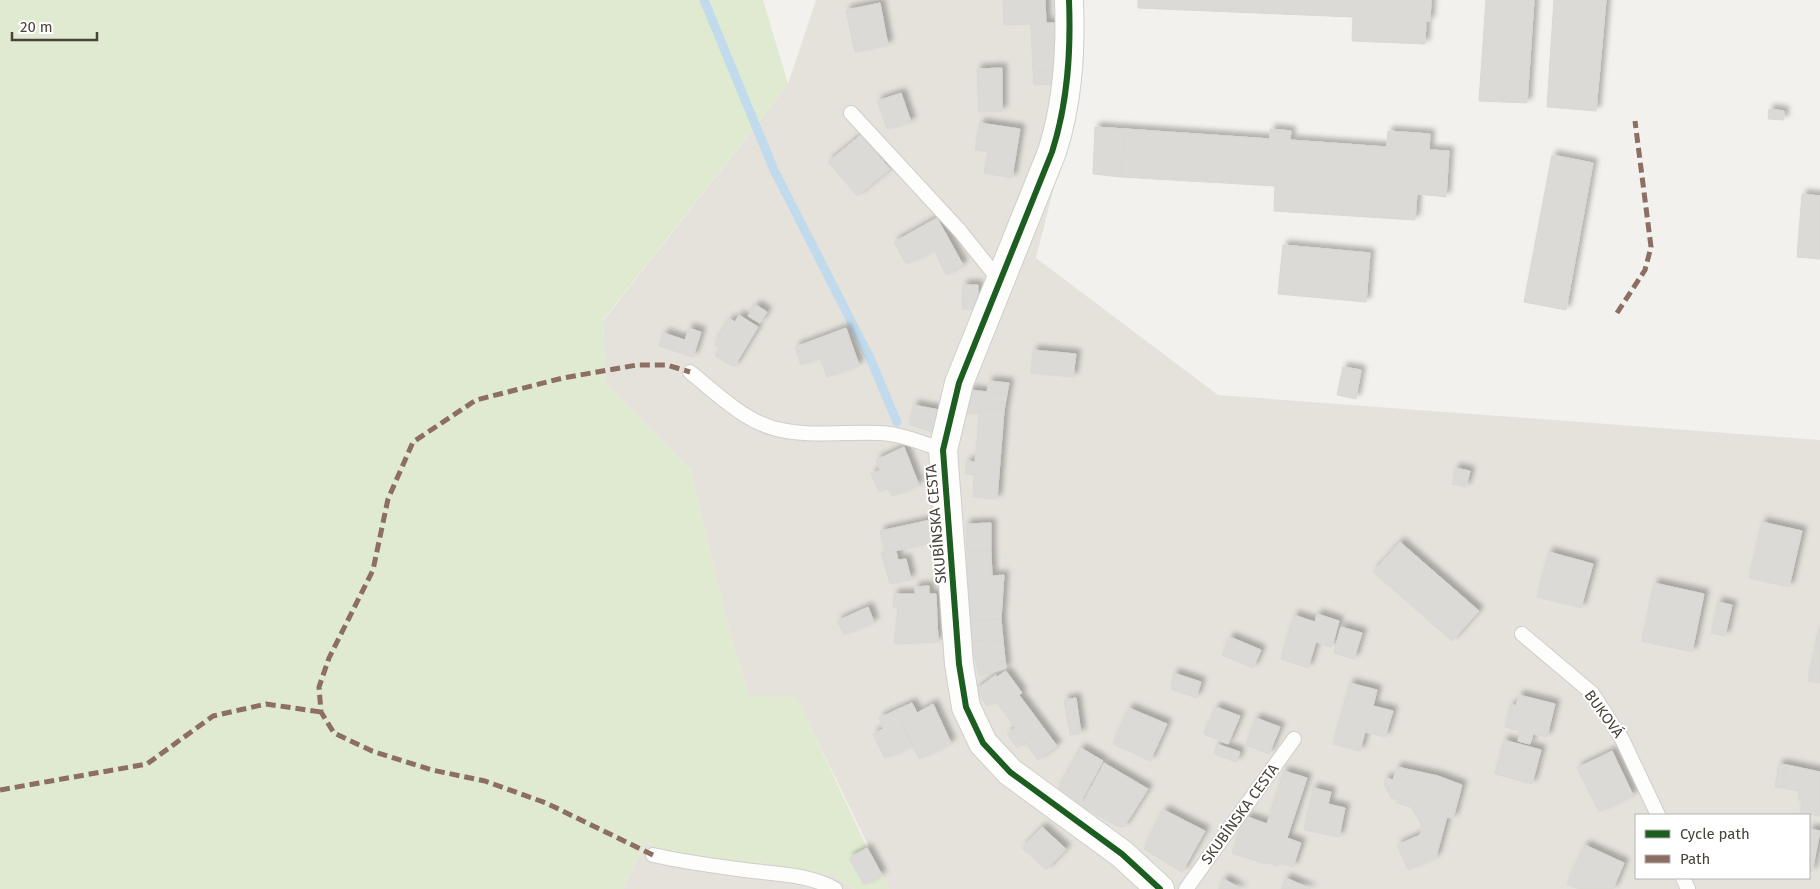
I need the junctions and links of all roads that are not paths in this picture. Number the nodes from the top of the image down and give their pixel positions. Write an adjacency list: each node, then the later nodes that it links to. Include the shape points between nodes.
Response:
1 (1069, 0): 3 (street, SKUBÍNSKA CESTA, via 1068,82 1062,119 1052,152)
2 (851, 113): 3 (lane, via 960,231)
3 (999, 280): 5 (street, SKUBÍNSKA CESTA, via 959,383)
4 (690, 372): 5 (lane, SKUBÍNSKA CESTA, via 749,417 773,428 882,433)
5 (943, 450): 11 (street, SKUBÍNSKA CESTA, via 959,664 966,707 983,744 1010,772 1122,854)
6 (1522, 634): 8 (lane, BUKOVÁ, via 1592,693 1622,739)
7 (1294, 739): 12 (lane, SKUBÍNSKA CESTA)
8 (1658, 814)
9 (653, 855): 10 (lane, via 690,864 798,876)
10 (835, 889)
11 (1160, 889)
12 (1186, 889)

